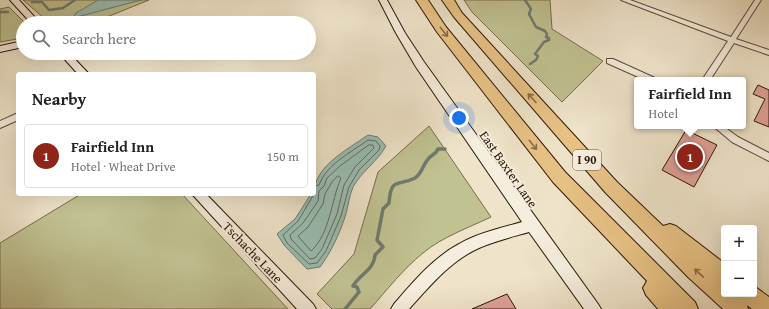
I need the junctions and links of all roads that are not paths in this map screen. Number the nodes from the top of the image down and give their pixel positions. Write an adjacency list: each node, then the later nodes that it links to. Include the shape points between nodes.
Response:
1 (14, 0): 7 (street)
2 (383, 0): 24 (street, East Baxter Lane, via 407,44)
3 (422, 0): 22 (highway, I 90, one-way to 22, via 441,29)
4 (448, 0): 18 (highway, I 90, one-way to 4, via 458,15)
5 (624, 0): 8 (street)
6 (758, 0): 8 (street)
7 (29, 16)
8 (733, 40): 11 (street); 16 (street)
9 (16, 46): 10 (street)
10 (0, 49)
11 (769, 53)
12 (71, 60): 14 (street)
13 (610, 61): 15 (street)
14 (82, 72)
15 (645, 77)
16 (708, 77)
17 (16, 117): 19 (street)
18 (551, 119): 25 (highway, via 675,236); 32 (highway, I 90, one-way to 18, via 611,187)
19 (0, 125)
20 (720, 129): 21 (street, via 741,144)
21 (769, 157)
22 (559, 177): 30 (highway); 31 (highway, I 90)
23 (200, 196): 27 (street, Tschache Lane)
24 (531, 225): 28 (street, via 457,252 424,280); 29 (street, East Baxter Lane)
25 (721, 272)
26 (753, 297): 33 (highway)
27 (308, 309)
28 (399, 309)
29 (593, 309)
30 (671, 309)
31 (688, 309)
32 (738, 309)
33 (768, 309)

